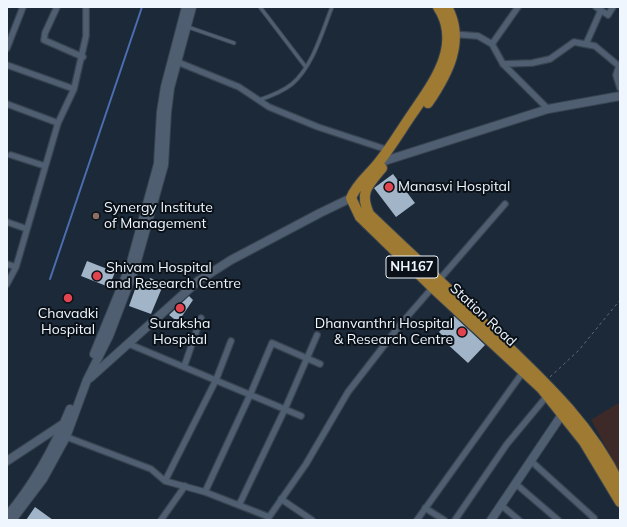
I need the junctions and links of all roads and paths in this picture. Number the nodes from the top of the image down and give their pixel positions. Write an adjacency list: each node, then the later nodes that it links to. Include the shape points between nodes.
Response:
1 (23, 7): 18 (street)
2 (57, 7): 19 (street, via 44,40)
3 (86, 7): 19 (street)
4 (186, 7): 20 (main road)
5 (192, 7): 13 (main road)
6 (260, 7): 23 (lane)
7 (332, 7): 23 (lane)
8 (438, 7): 14 (highway, Station Road / NH167)
9 (447, 7): 14 (highway, Station Road / NH167)
10 (518, 7): 16 (street)
11 (613, 7): 12 (street, via 608,15)
12 (599, 9): 17 (street)
13 (186, 26): 15 (lane); 20 (main road)
14 (451, 34): 16 (street, via 478,36); 32 (highway, Station Road / NH167, via 444,61 432,84); 34 (highway, Station Road / NH167, via 455,46 451,63 439,86)
15 (234, 42)
16 (492, 44): 21 (street)
17 (586, 44): 21 (street, via 574,42 550,59 532,63); 24 (street, via 595,46 619,66 616,75)
18 (7, 48)
19 (83, 57): 25 (street)
20 (173, 61): 27 (street, via 239,87); 31 (main road)
21 (503, 64): 29 (street)
22 (7, 65): 25 (street)
23 (305, 66): 27 (lane, via 293,83 279,93)
24 (620, 88)
25 (74, 89): 30 (street)
26 (620, 96): 29 (main road)
27 (258, 101): 32 (street, via 318,127)
28 (7, 104): 30 (street)
29 (548, 109): 34 (main road)
30 (58, 123): 35 (street)
31 (163, 141): 53 (main road, via 164,165 135,268 109,336); 56 (main road, via 130,266 104,333)
32 (388, 150): 34 (highway, Station Road / NH167)
33 (11, 155): 35 (street)
34 (383, 162): 36 (highway, Station Road / NH167, via 356,188); 43 (highway, Station Road / NH167, via 364,196 369,214)
35 (45, 166): 39 (street)
36 (351, 198): 43 (highway, Station Road / NH167, via 360,217); 48 (main road, via 256,246 198,281)
37 (505, 204): 43 (street)
38 (7, 222): 39 (street)
39 (27, 229): 41 (street)
40 (7, 264): 41 (street)
41 (16, 267): 42 (street)
42 (7, 284)
43 (436, 284): 52 (highway, Station Road / NH167); 55 (highway, Station Road / NH167); 72 (street, via 400,325 348,392 306,464)
44 (620, 300): 55 (path, via 579,350)
45 (201, 318): 51 (street)
46 (317, 335): 49 (street)
47 (231, 341): 54 (street)
48 (129, 344): 51 (street); 53 (main road)
49 (307, 358): 50 (street); 57 (street, via 272,343); 59 (street)
50 (320, 364)
51 (184, 367): 54 (street)
52 (523, 372): 58 (highway, Station Road / NH167); 76 (street)
53 (87, 380): 56 (main road); 61 (main road)
54 (216, 380): 57 (street); 67 (street)
55 (545, 382): 60 (highway, Station Road / NH167)
56 (79, 385): 63 (main road)
57 (250, 395): 59 (street); 71 (street)
58 (547, 396): 60 (highway, Station Road / NH167); 85 (street, via 507,444)
59 (285, 409): 62 (street); 74 (street)
60 (565, 410): 66 (main road); 69 (highway, Station Road / NH167, via 590,435); 73 (highway, Station Road / NH167)
61 (73, 416): 63 (main road); 64 (main road)
62 (301, 416)
63 (64, 423): 64 (main road); 65 (main road)
64 (62, 436): 67 (street, via 151,469); 77 (main road, via 38,476); 80 (main road, via 42,480)
65 (7, 460)
66 (531, 460): 68 (main road); 78 (street)
67 (165, 481): 70 (street)
68 (516, 484): 75 (main road); 88 (street)
69 (620, 485)
70 (185, 486): 71 (street); 81 (street)
71 (205, 492): 74 (street)
72 (281, 499): 79 (street); 82 (street)
73 (620, 502)
74 (239, 505): 79 (street)
75 (502, 506): 86 (main road); 87 (street)
76 (425, 508): 83 (street); 84 (street)
77 (7, 516)
78 (594, 518)
79 (268, 519)
80 (12, 520)
81 (161, 520)
82 (312, 520)
83 (417, 520)
84 (444, 520)
85 (455, 520)
86 (491, 520)
87 (519, 520)
88 (558, 520)

